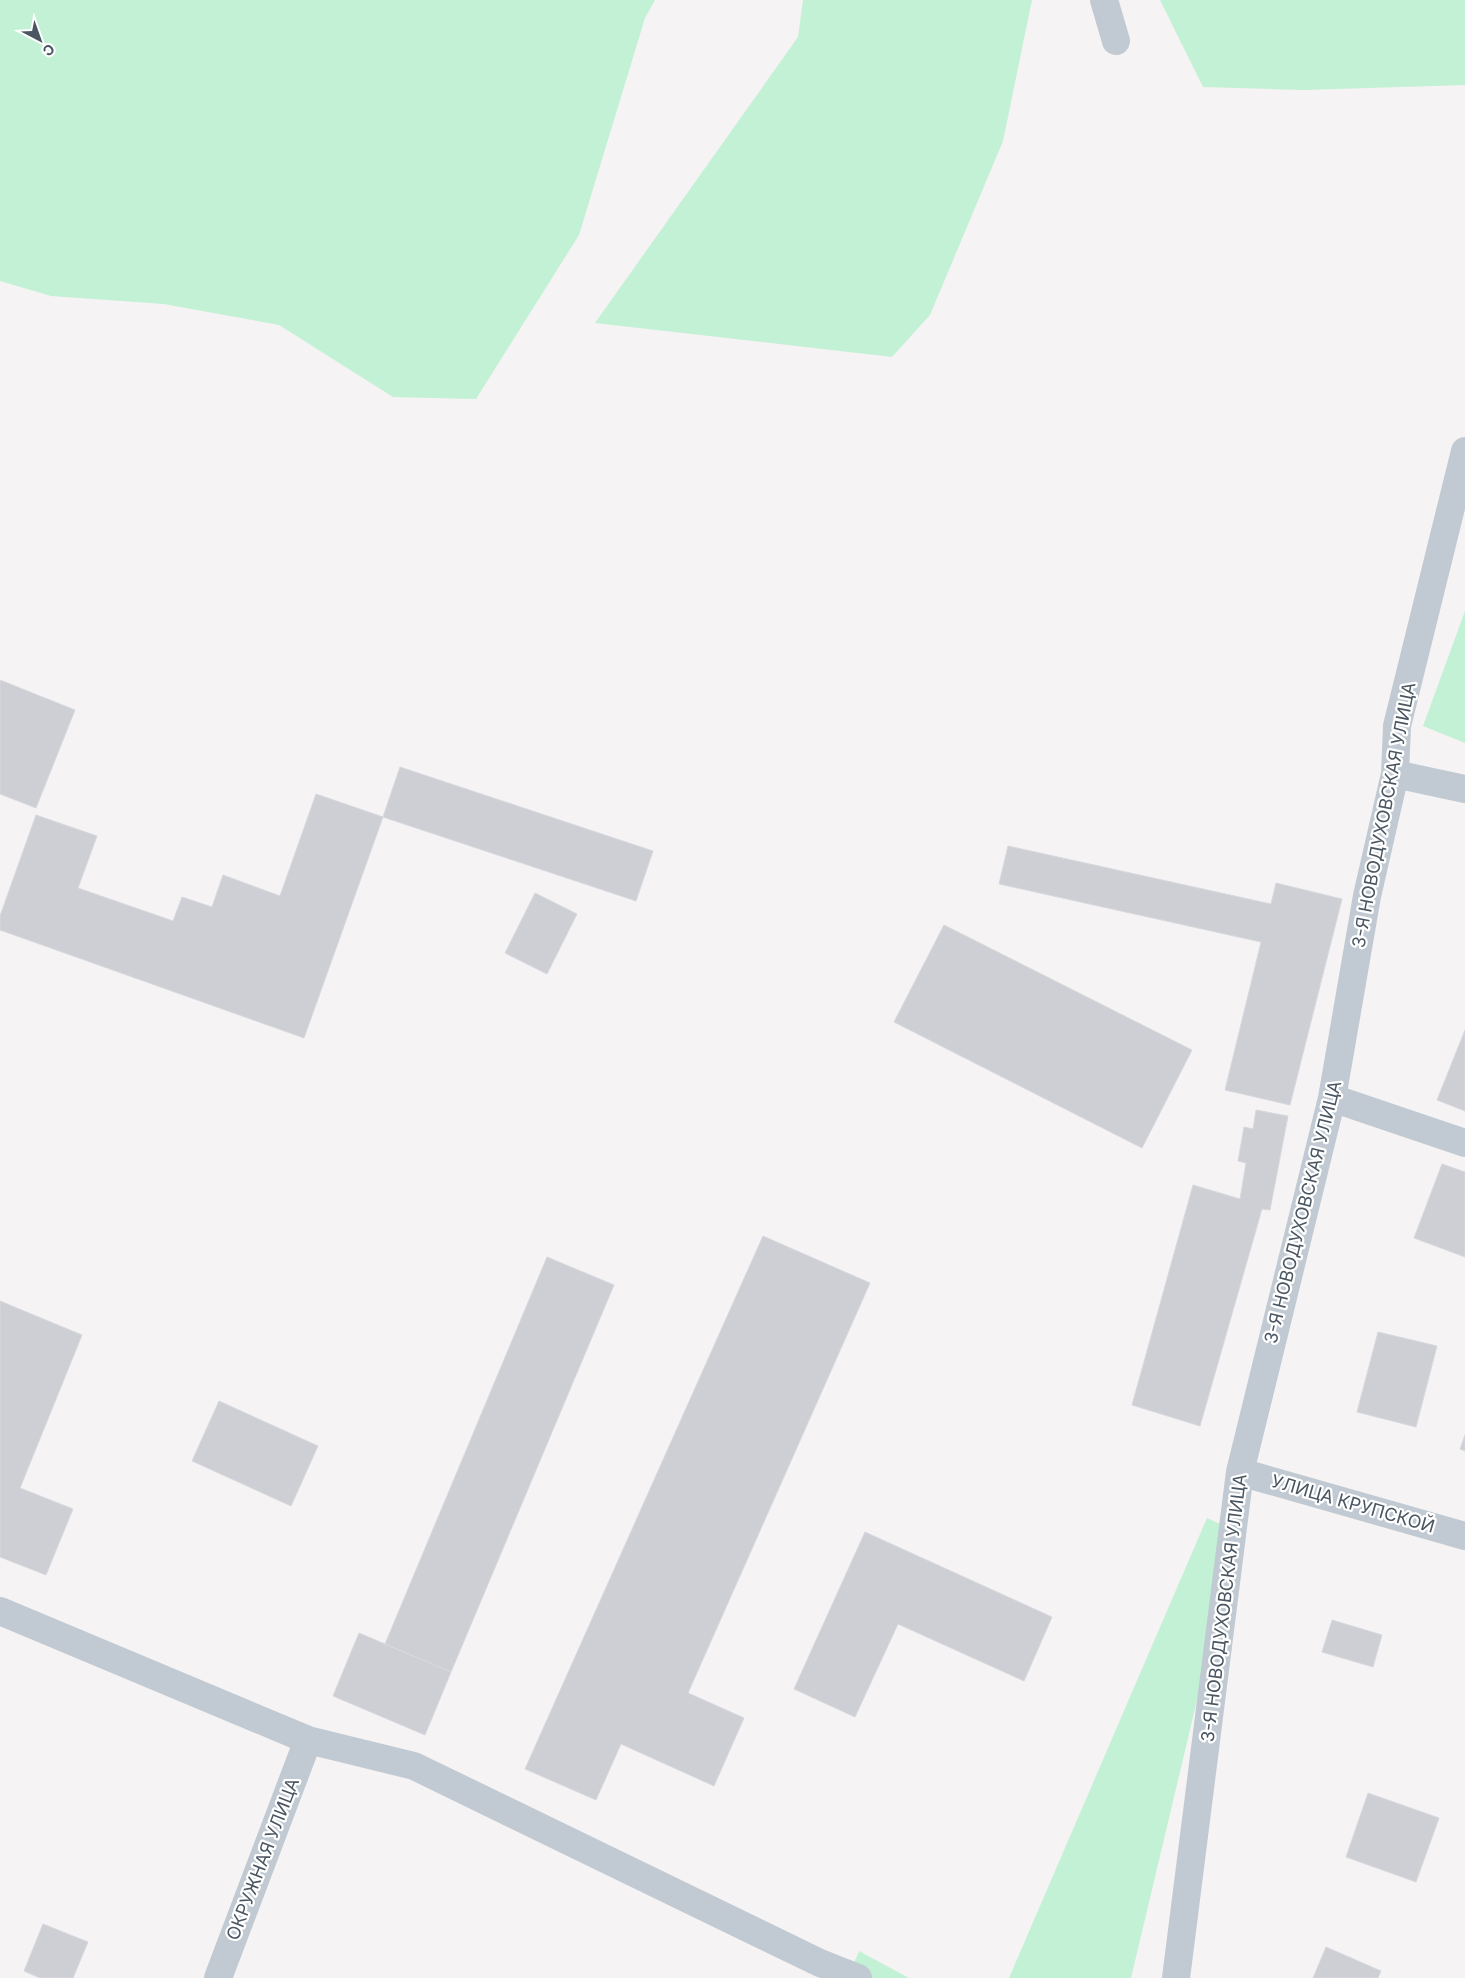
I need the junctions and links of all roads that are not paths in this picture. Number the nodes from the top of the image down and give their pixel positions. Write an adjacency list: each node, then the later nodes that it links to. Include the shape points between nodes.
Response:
1 (1104, 0): 2 (street)
2 (1116, 41)
3 (1465, 451): 4 (street, 3-Я НОВОДУХОВСКАЯ УЛИЦА, via 1397,726)
4 (1395, 774): 5 (street); 6 (street, 3-Я НОВОДУХОВСКАЯ УЛИЦА, via 1367,896)
5 (1465, 789)
6 (1332, 1098): 7 (street); 8 (street, 3-Я НОВОДУХОВСКАЯ УЛИЦА)
7 (1465, 1142)
8 (1240, 1472): 9 (street, УЛИЦА КРУПСКОЙ); 14 (street, 3-Я НОВОДУХОВСКАЯ УЛИЦА)
9 (1465, 1536)
10 (0, 1611): 11 (street)
11 (308, 1740): 12 (street, ОКРУЖНАЯ УЛИЦА); 13 (street, via 414,1766 820,1963)
12 (218, 1978)
13 (858, 1978)
14 (1176, 1978)

